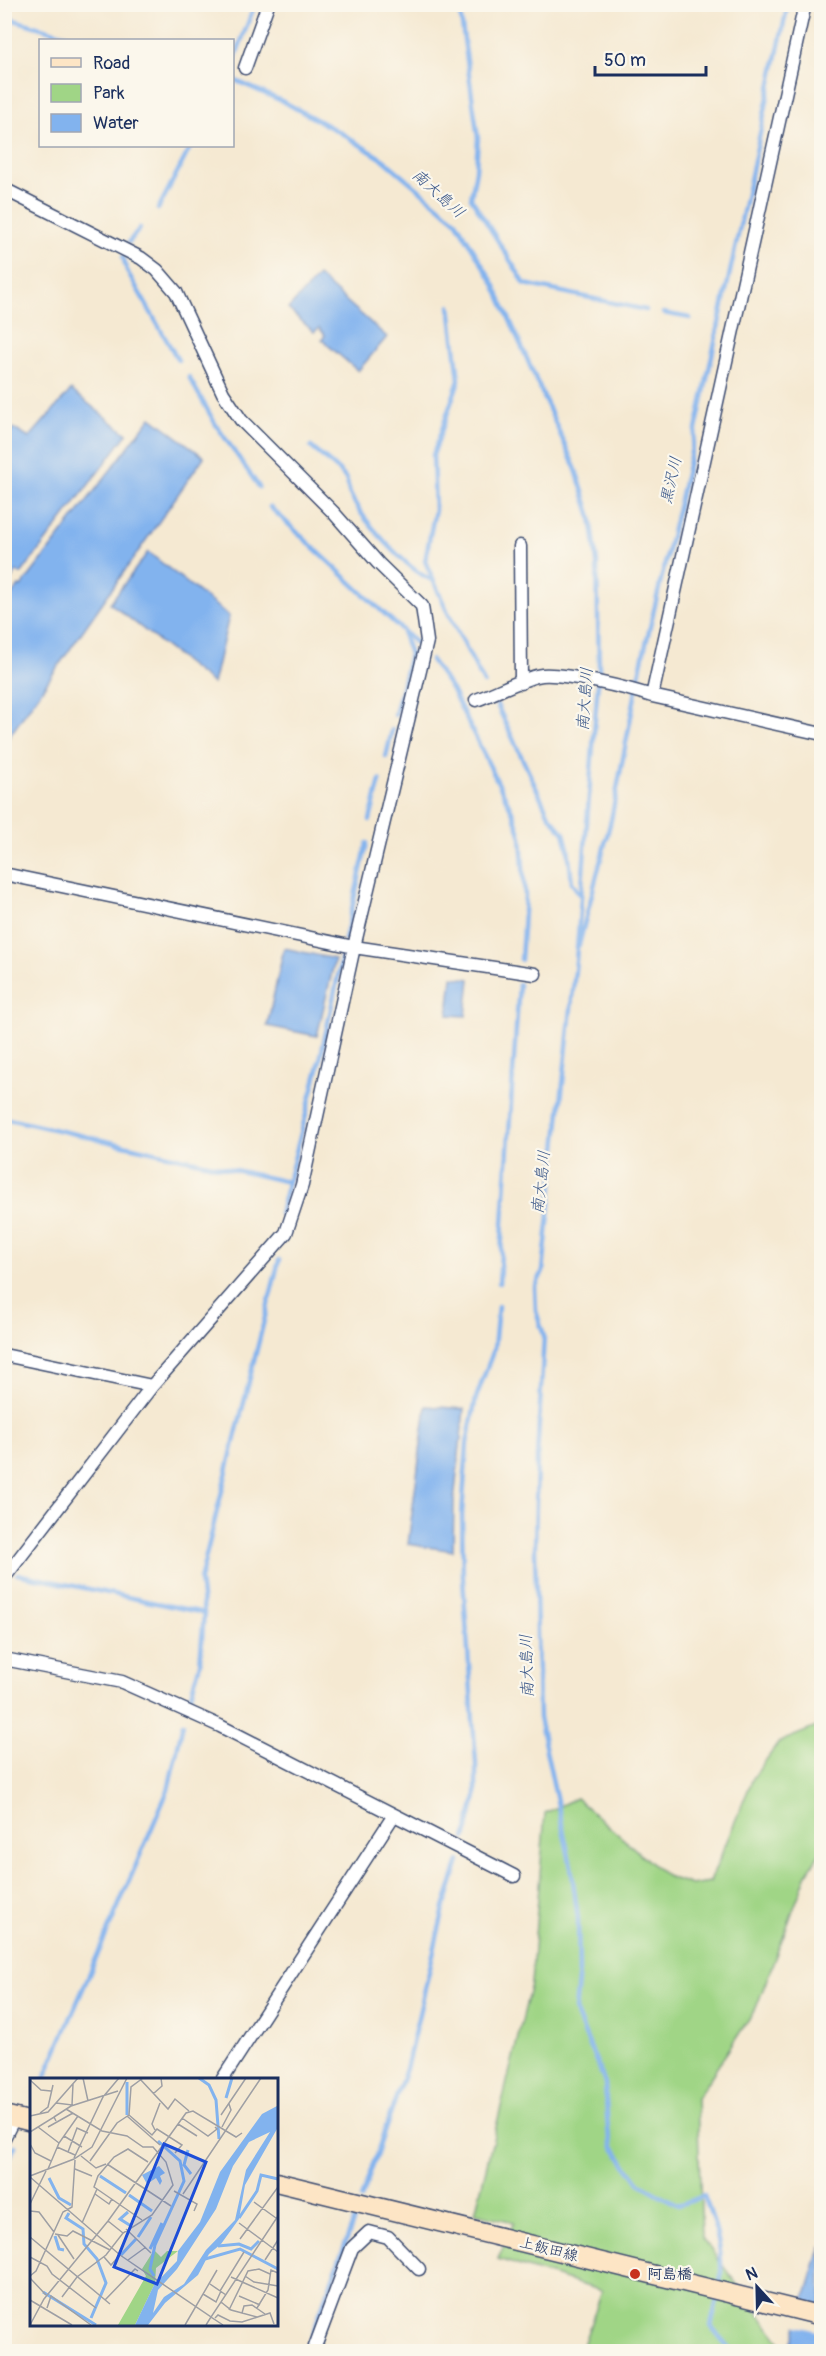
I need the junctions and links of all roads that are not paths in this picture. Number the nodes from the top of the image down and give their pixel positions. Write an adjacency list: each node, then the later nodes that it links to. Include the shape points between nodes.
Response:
1 (268, 4): 3 (street)
2 (805, 4): 7 (street)
3 (245, 68)
4 (4, 189): 11 (street, via 141,258 157,270 176,292 223,393 241,420 422,606 427,641)
5 (520, 546): 6 (street)
6 (521, 683): 7 (street, via 540,675 558,675); 8 (street)
7 (648, 695): 9 (street)
8 (476, 700)
9 (822, 734)
10 (4, 873): 11 (street)
11 (354, 947): 12 (street); 14 (street, via 302,1185 286,1233)
12 (535, 974)
13 (4, 1355): 14 (street)
14 (152, 1386): 15 (street)
15 (4, 1578)
16 (4, 1659): 17 (street, via 122,1682 220,1726)
17 (394, 1815): 18 (street); 19 (street)
18 (514, 1876)
19 (223, 2078)
20 (17, 2118): 21 (street)
21 (4, 2138)
22 (278, 2182): 24 (main road, 上飯田線)
23 (420, 2269): 25 (street, via 388,2237 369,2232 352,2248)
24 (822, 2316)
25 (313, 2352)

